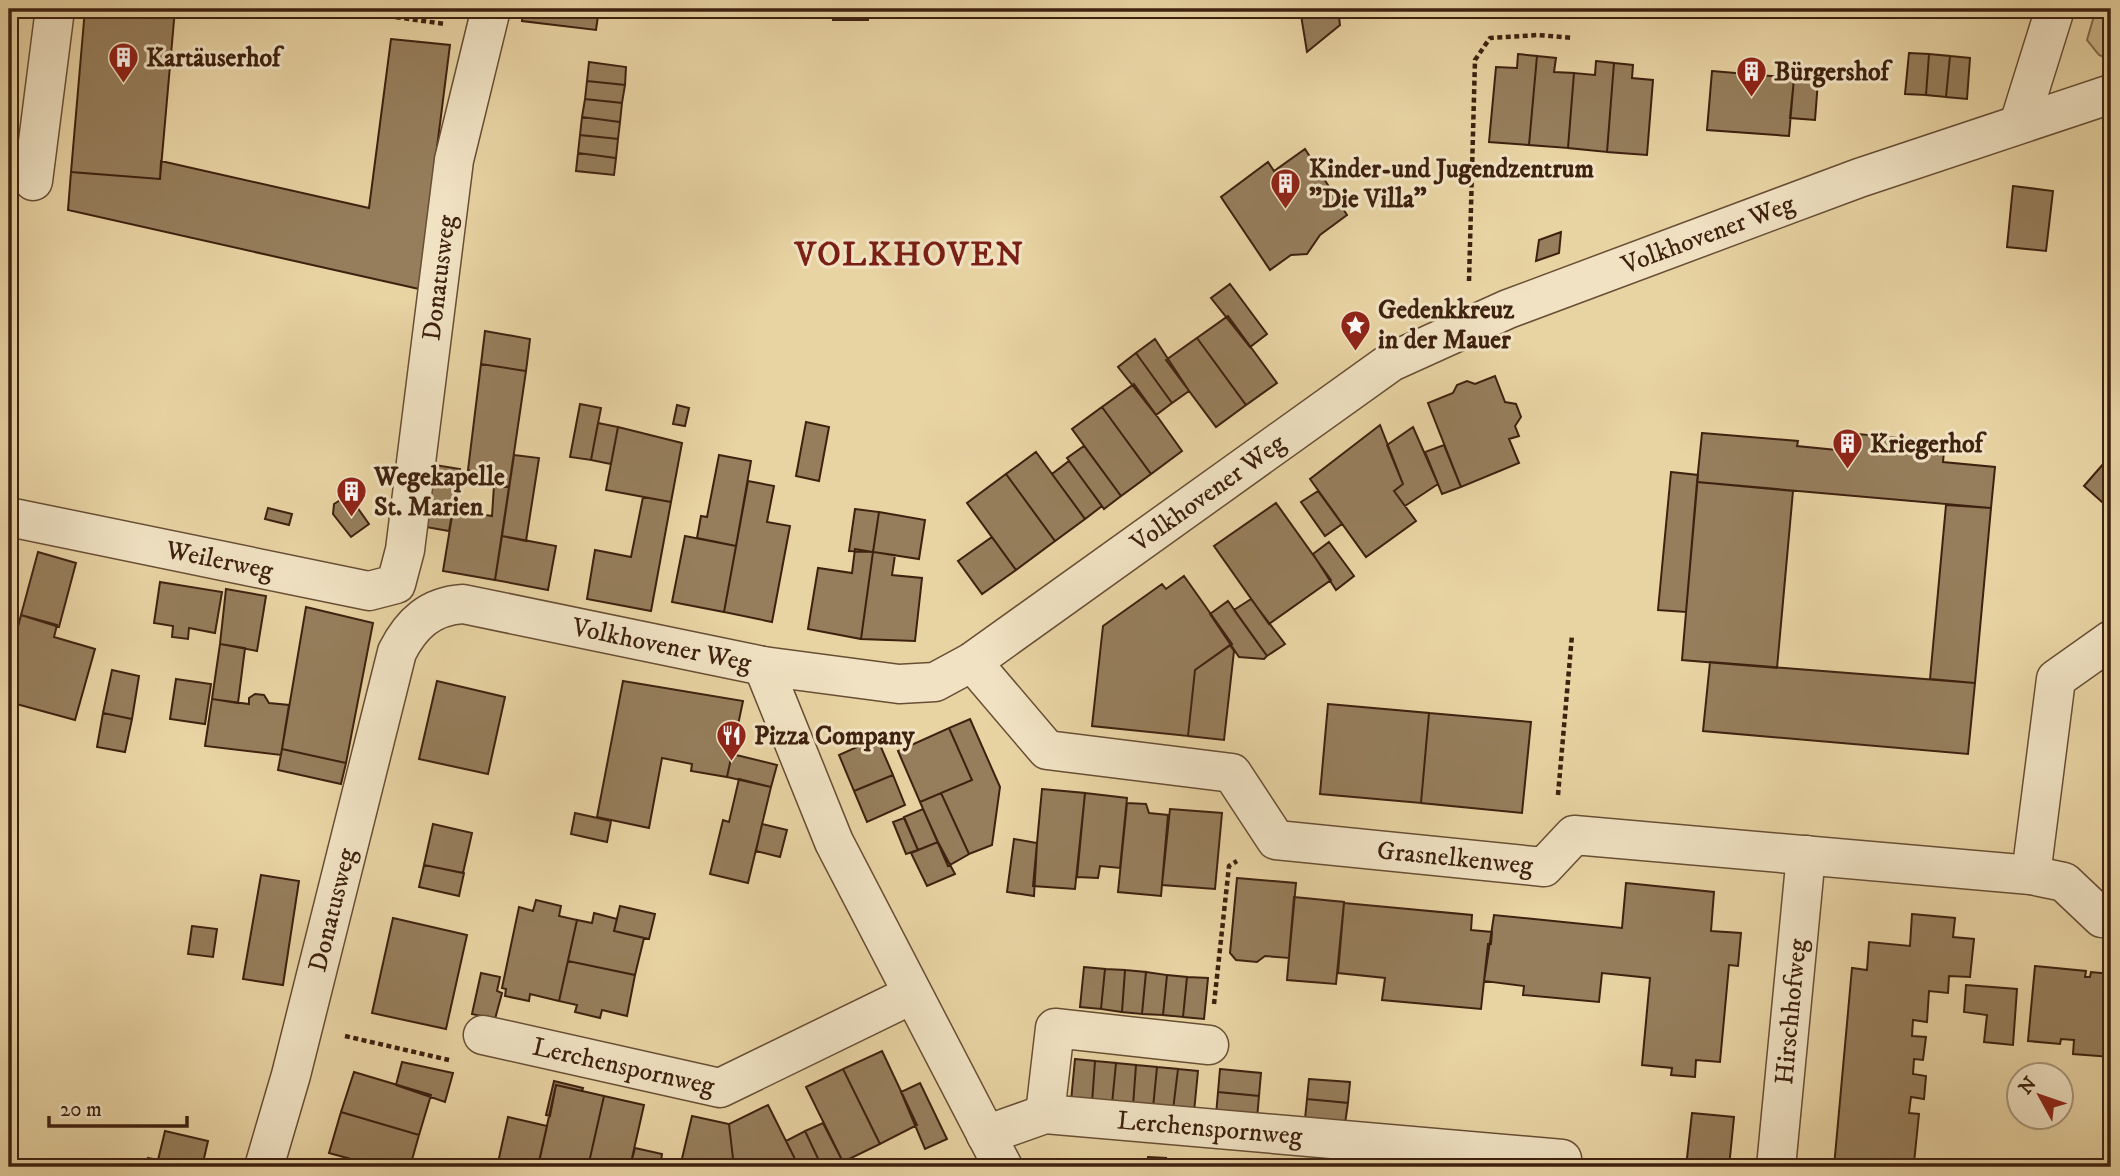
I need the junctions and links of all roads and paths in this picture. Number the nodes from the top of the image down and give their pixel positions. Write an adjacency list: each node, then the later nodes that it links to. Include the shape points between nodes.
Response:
1 (55, 9): 8 (street)
2 (337, 9): 4 (path)
3 (2054, 9): 7 (street)
4 (489, 20): 11 (street, Donatusweg, via 454,160)
5 (1573, 38): 9 (path, via 1490,38 1475,60 1468,274)
6 (2111, 94): 7 (street, Volkhovener Weg)
7 (2019, 124): 9 (street, Volkhovener Weg, via 1859,178)
8 (33, 181)
9 (1476, 324): 15 (street, Volkhovener Weg, via 1391,362)
10 (9, 517): 11 (street, Weilerweg, via 369,591 396,584)
11 (405, 550)
12 (1572, 635): 17 (path, via 1557,810)
13 (2111, 640): 20 (street, via 2056,679)
14 (397, 652): 16 (street, Volkhovener Weg, via 419,620 444,605 463,604); 23 (street, Donatusweg)
15 (972, 662): 16 (street, Volkhovener Weg, via 935,682 899,684); 18 (street, via 1047,750 1232,773)
16 (763, 666): 22 (street, Lerchenspornweg, via 834,842)
17 (1574, 835): 18 (street, Grasnelkenweg, via 1544,867); 19 (street)
18 (1276, 840): 25 (path, via 1229,866)
19 (1806, 855): 20 (street); 30 (street, Hirschhofweg)
20 (2031, 875): 21 (street, via 2064,882 2102,918)
21 (2111, 919)
22 (911, 995): 24 (street, Lerchenspornweg, via 720,1087); 27 (street, Lerchenspornweg)
23 (303, 1026): 24 (path, via 477,1067); 29 (street, Donatusweg)
24 (483, 1035)
25 (1209, 1045): 26 (street, via 1055,1028)
26 (1045, 1114): 27 (street, Lerchenspornweg); 28 (street, Lerchenspornweg)
27 (994, 1151)
28 (1562, 1159)
29 (264, 1167)
30 (1776, 1167)

